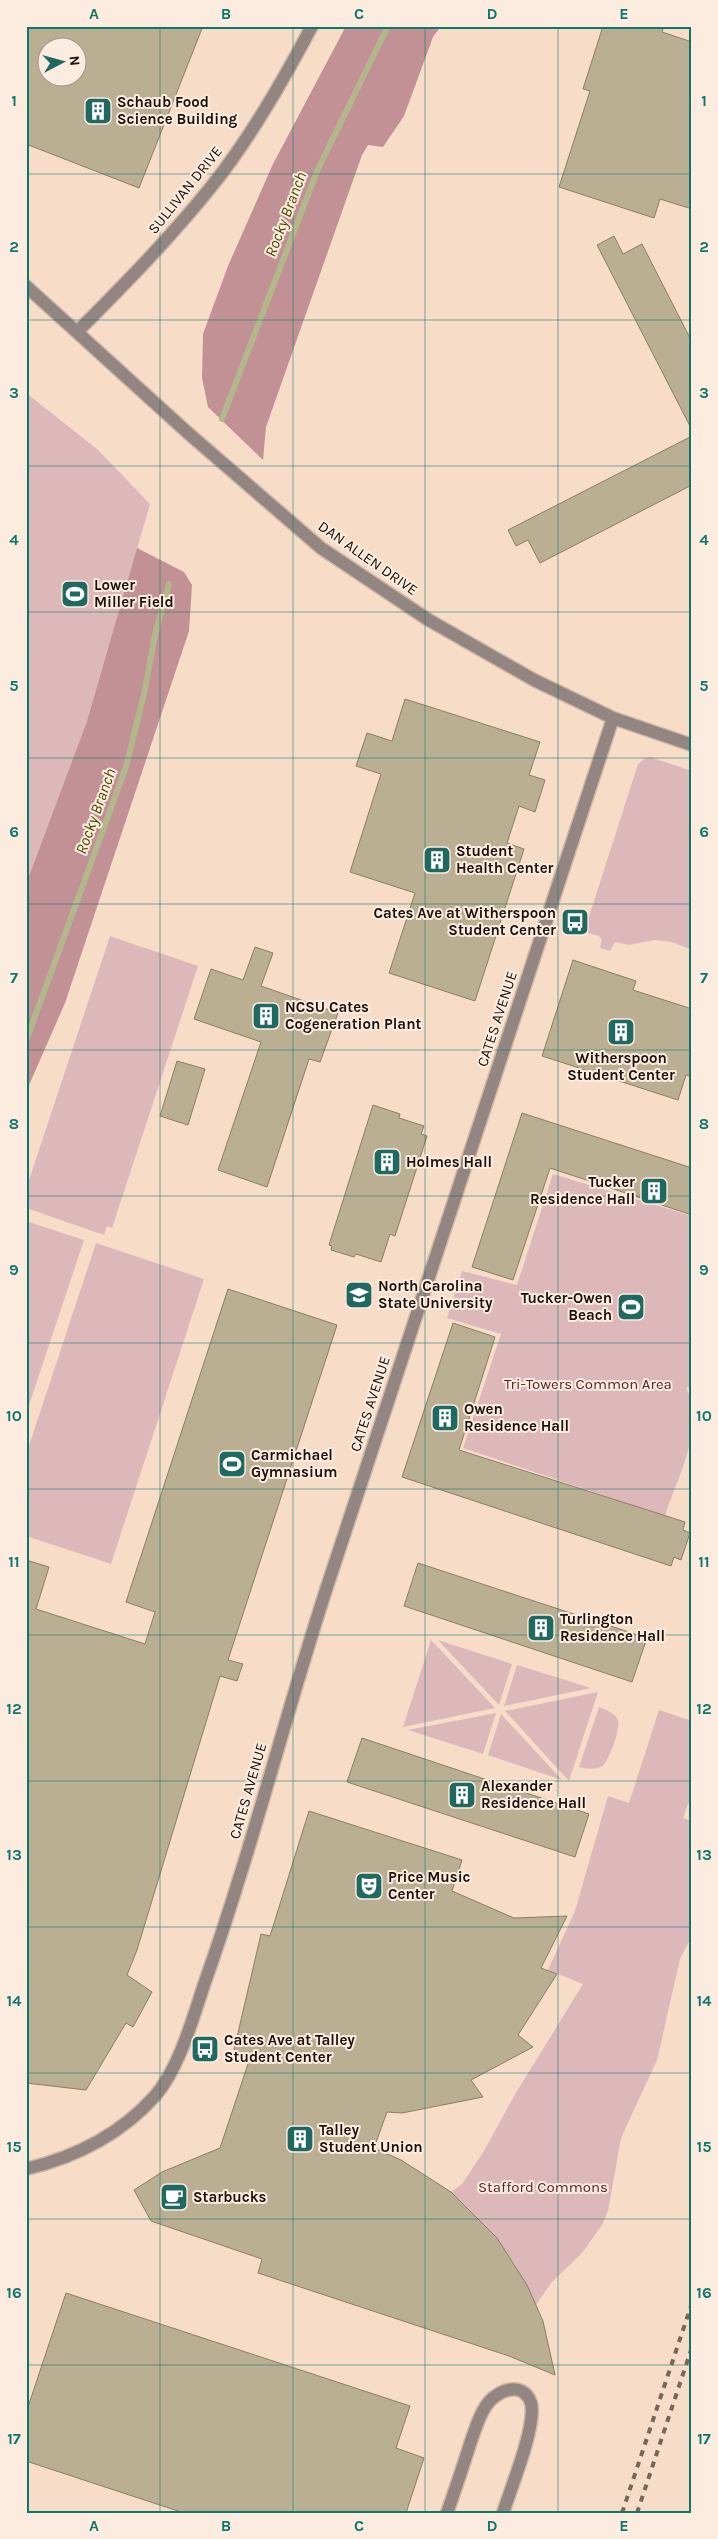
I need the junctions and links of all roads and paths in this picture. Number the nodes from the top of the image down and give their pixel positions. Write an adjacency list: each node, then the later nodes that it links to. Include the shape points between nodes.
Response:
1 (312, 26): 3 (street, SULLIVAN DRIVE, via 263,112 212,186 175,230)
2 (26, 286): 3 (street, DAN ALLEN DRIVE)
3 (77, 332): 4 (street, DAN ALLEN DRIVE, via 321,548 427,619 534,680)
4 (613, 718): 5 (street, DAN ALLEN DRIVE); 6 (street, CATES AVENUE, via 290,1700 232,1904 178,2059 156,2095 126,2124 85,2150)
5 (692, 745)
6 (26, 2169)
7 (447, 2513): 8 (street, via 480,2416 497,2393 510,2389 522,2392 527,2398 531,2419)
8 (502, 2513)

